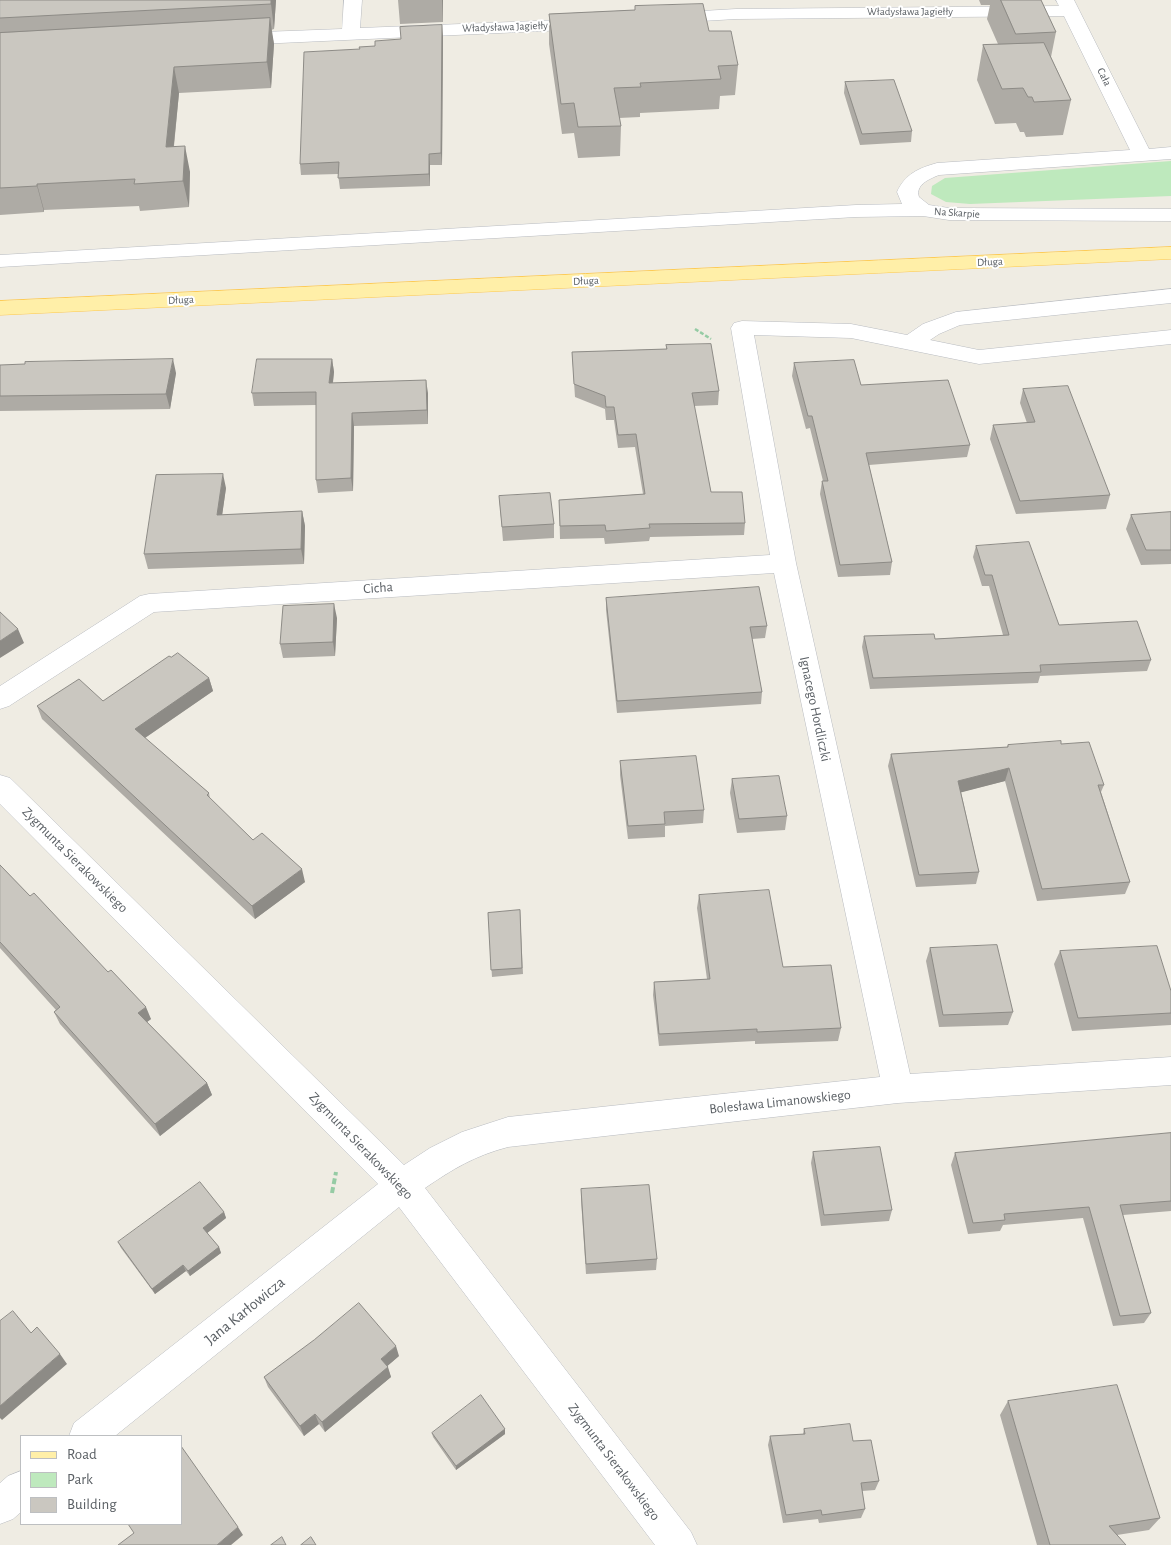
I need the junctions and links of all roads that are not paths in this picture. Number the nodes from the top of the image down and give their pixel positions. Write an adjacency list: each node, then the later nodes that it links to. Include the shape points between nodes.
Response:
1 (353, 0): 5 (street)
2 (1068, 6): 3 (street, Władysława Jagiełły, via 736,14); 8 (street, Cała)
3 (651, 20)
4 (603, 23): 5 (street, Władysława Jagiełły)
5 (351, 33): 6 (street, Władysława Jagiełły)
6 (215, 40)
7 (1171, 153): 8 (street, Na Skarpie)
8 (1142, 154): 9 (street, Na Skarpie, via 937,169 914,180 907,192 909,200)
9 (923, 210): 10 (street, Na Skarpie, via 973,215); 12 (street, via 856,211)
10 (1171, 215)
11 (1171, 253): 14 (main road, Długa)
12 (0, 261)
13 (1171, 296): 16 (street, via 956,319 931,329)
14 (0, 308)
15 (1171, 337): 16 (street, via 979,358)
16 (913, 342): 17 (street, Ignacego Hordliczki, via 851,331 742,328)
17 (784, 563): 18 (street, Cicha, via 149,603); 21 (street, Ignacego Hordliczki)
18 (0, 699)
19 (0, 786): 22 (street, Zygmunta Sierakowskiego)
20 (1171, 1071): 21 (street, Bolesława Limanowskiego)
21 (898, 1089): 22 (street, Bolesława Limanowskiego, via 508,1132 473,1142 441,1158)
22 (402, 1184): 23 (street, Jana Karłowicza); 26 (street, Zygmunta Sierakowskiego)
23 (88, 1435)
24 (20, 1490): 25 (street)
25 (0, 1506)
26 (678, 1545)

